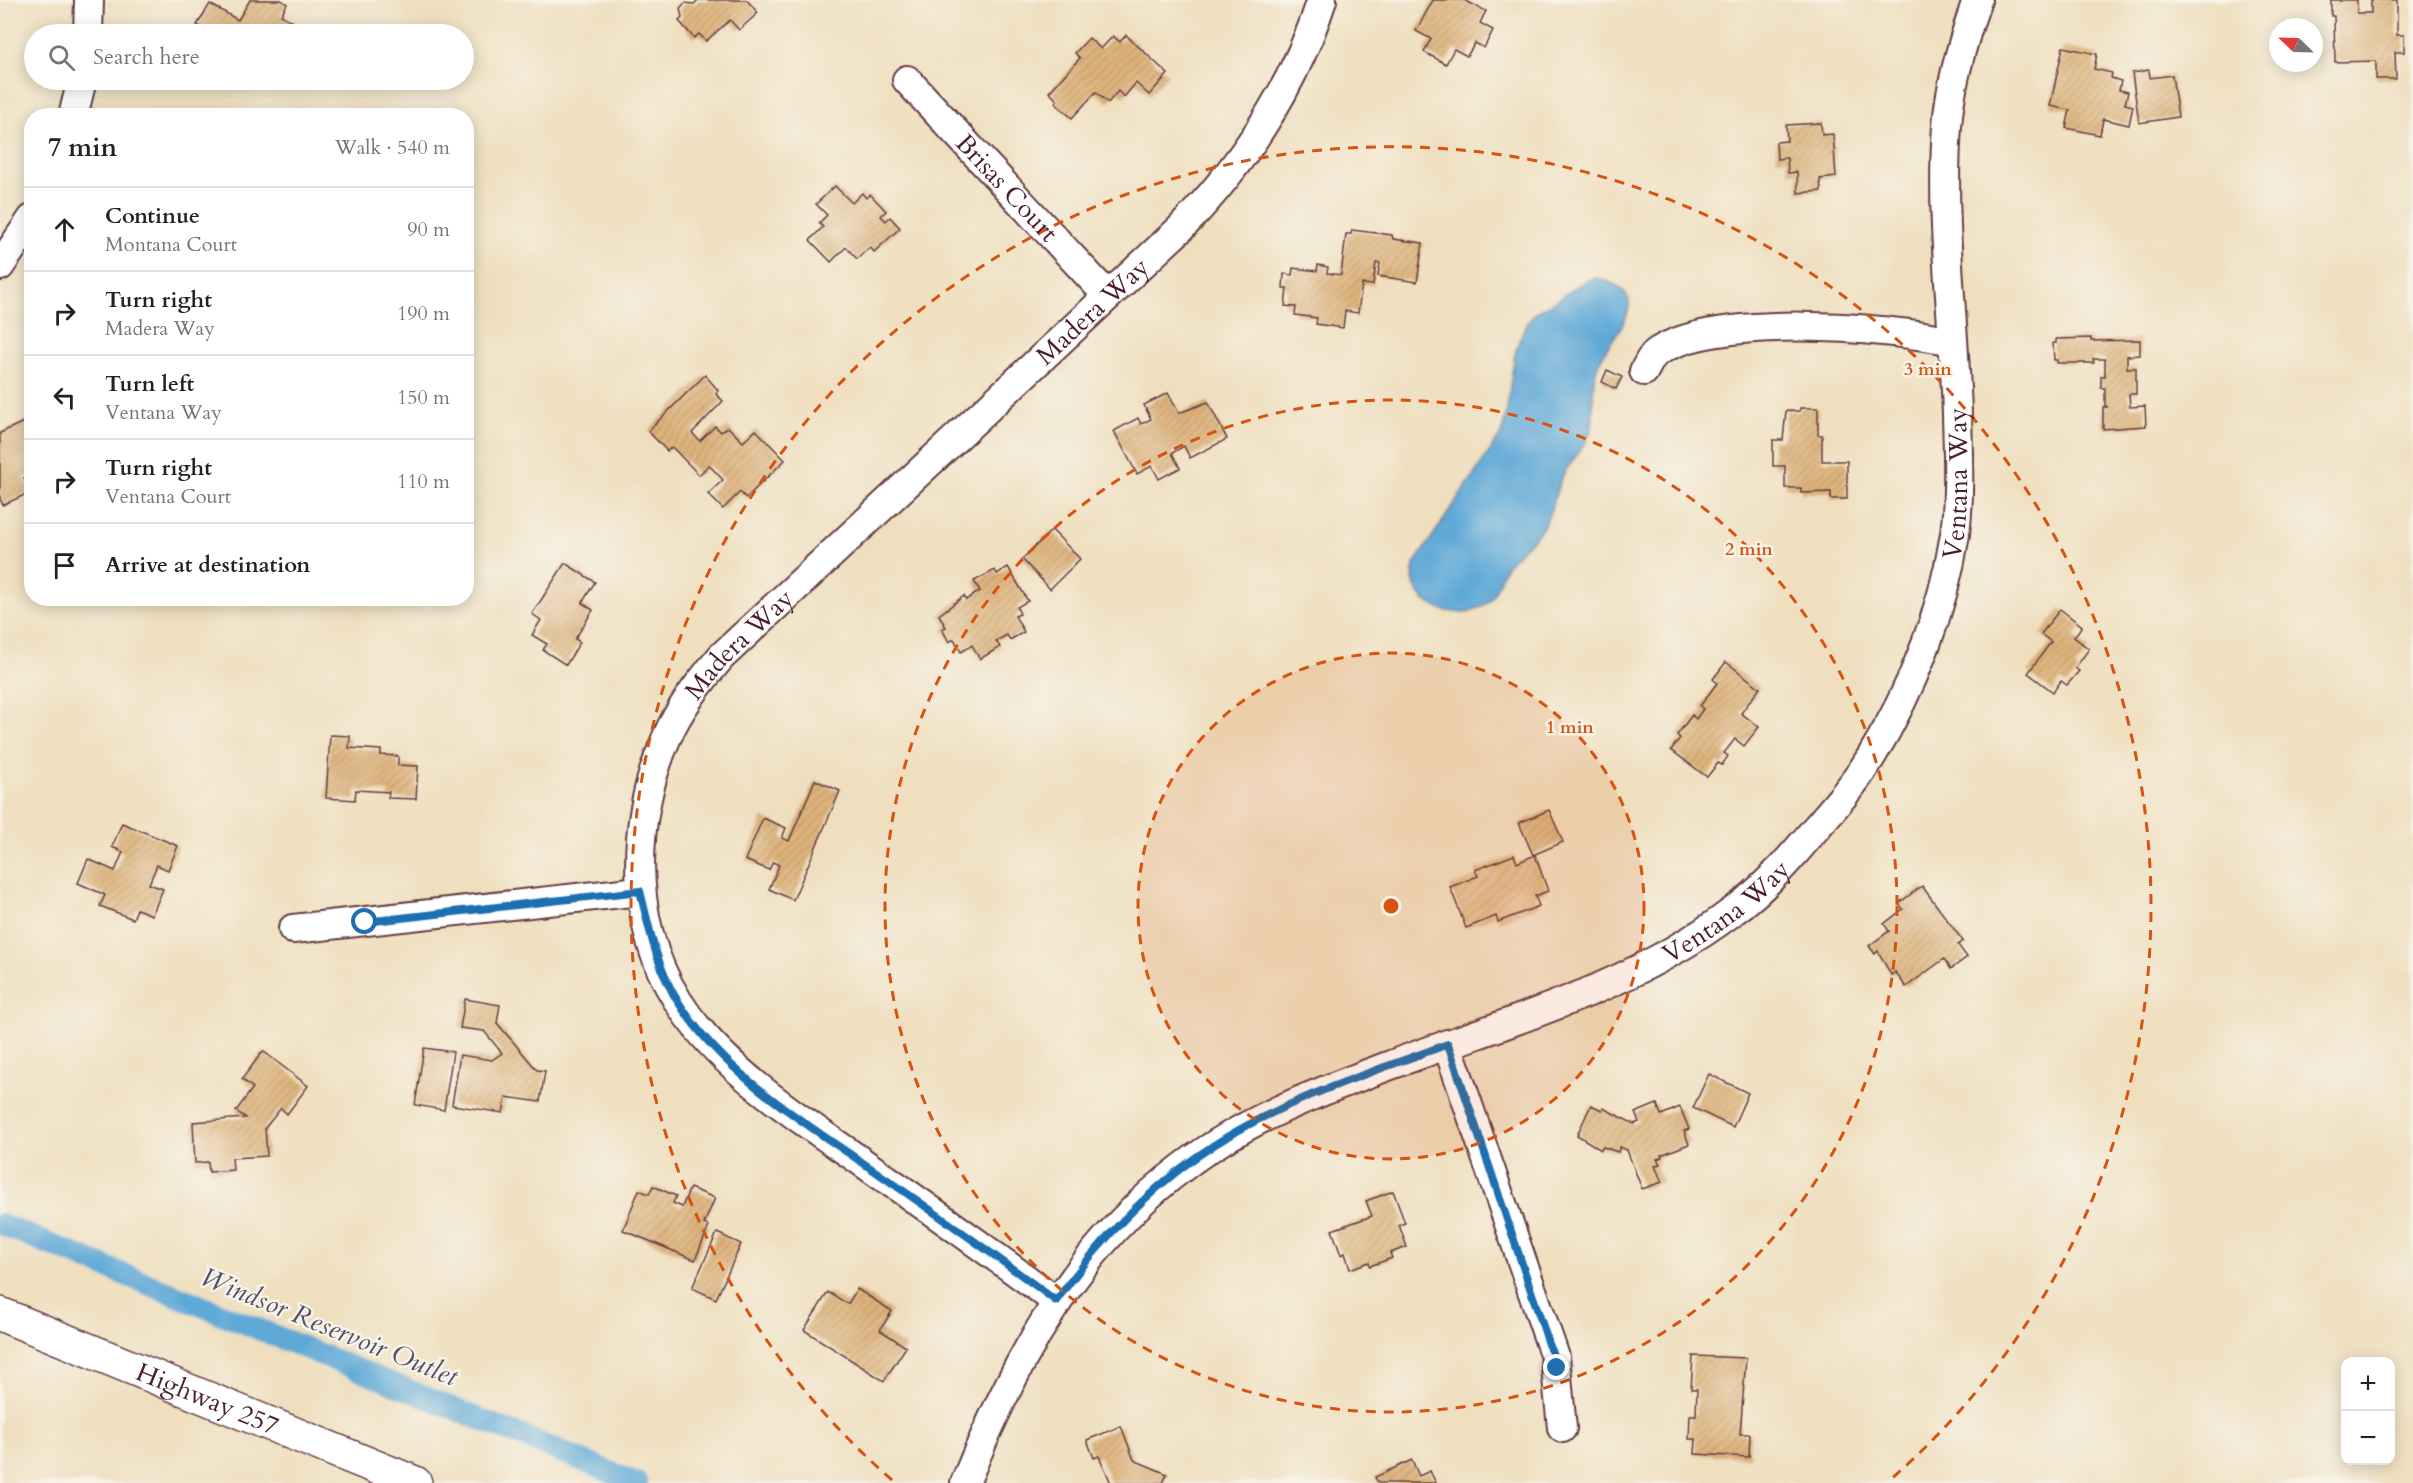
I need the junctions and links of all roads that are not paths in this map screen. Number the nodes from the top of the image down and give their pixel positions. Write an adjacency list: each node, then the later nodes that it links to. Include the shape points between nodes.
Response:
1 (89, 0): 4 (street)
2 (1322, 0): 10 (street, Madera Way, via 1297,62 1263,127 1192,216)
3 (1977, 0): 11 (street, Ventana Way, via 1954,80 1947,124 1945,220)
4 (88, 24)
5 (907, 80): 10 (street, Brisas Court)
6 (80, 90): 7 (street)
7 (75, 108)
8 (24, 231): 9 (street)
9 (0, 266)
10 (1107, 296): 13 (street, Madera Way, via 769,610 695,689 666,739 649,791 638,861)
11 (1953, 341): 12 (street, via 1883,330 1749,329 1701,335 1675,343 1655,353); 15 (street, Ventana Way, via 1958,475 1955,532 1945,583 1903,697 1856,780 1772,877 1715,925 1596,989)
12 (1644, 370)
13 (640, 891): 14 (street); 16 (street, Madera Way, via 659,963 674,994 728,1061 817,1130)
14 (293, 929)
15 (1448, 1044): 16 (street, Ventana Way, via 1294,1102 1215,1145 1150,1193 1119,1223); 18 (street, via 1555,1357)
16 (1056, 1301): 20 (street, Ventana Way, via 1005,1391)
17 (0, 1314): 19 (main road, Highway 257)
18 (1562, 1428)
19 (415, 1483)
20 (965, 1483)

